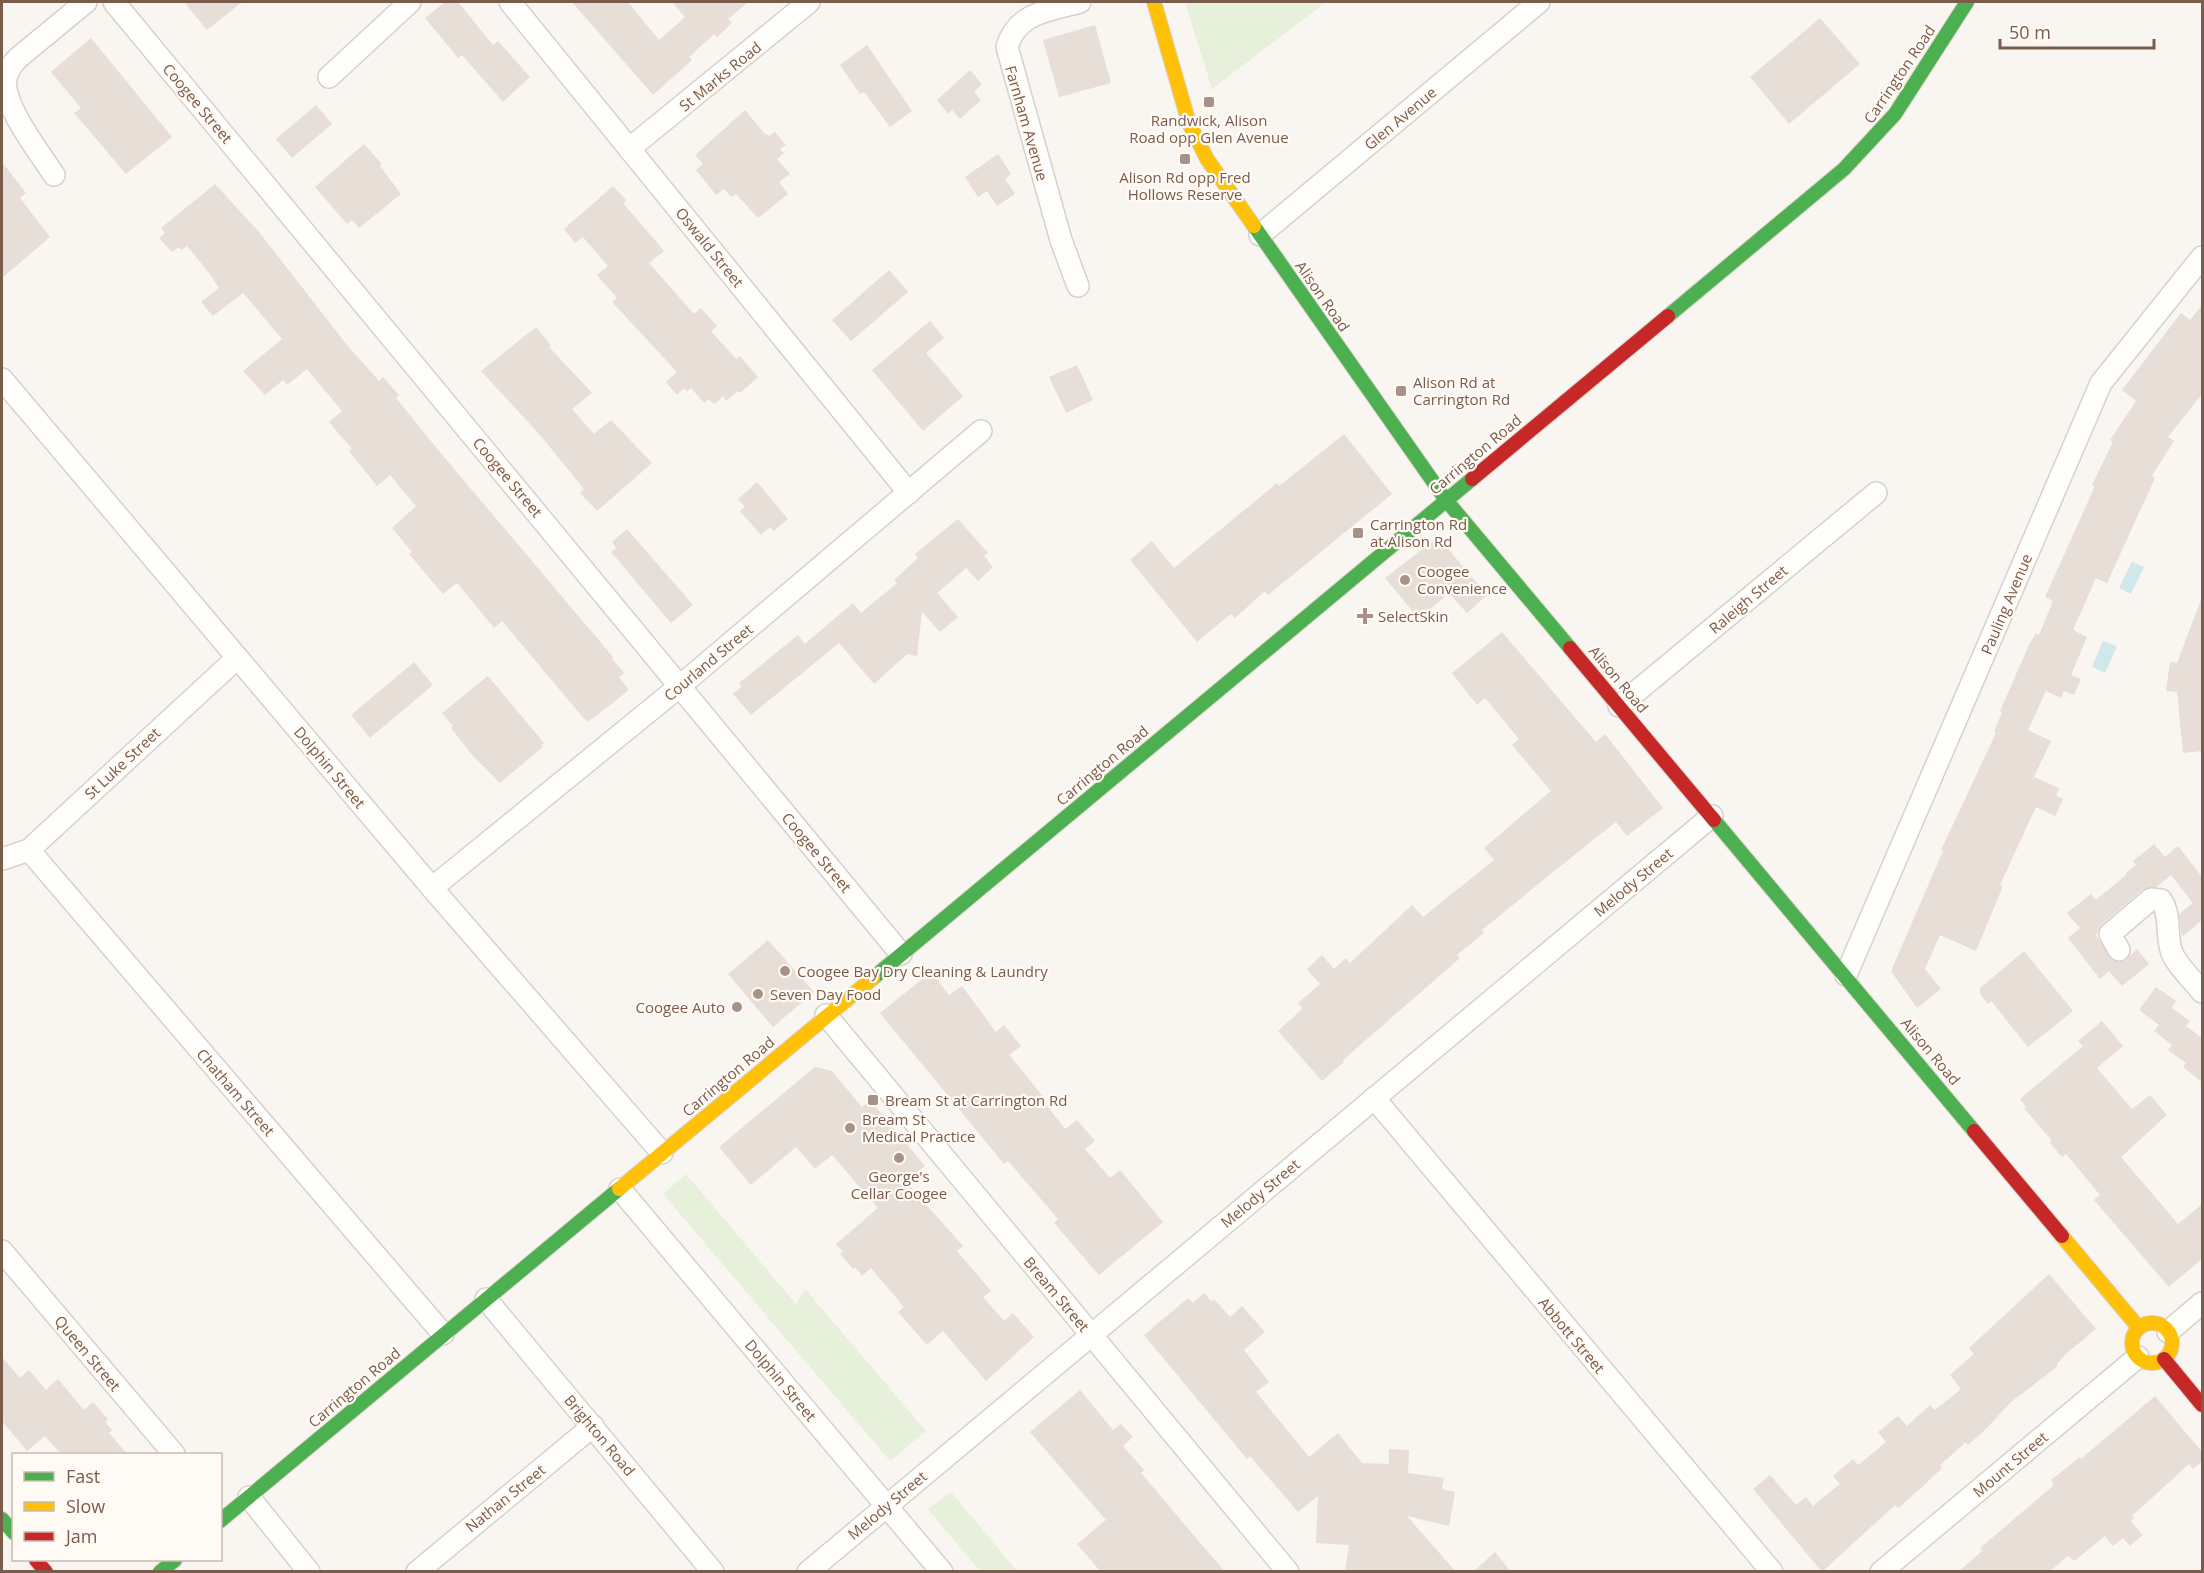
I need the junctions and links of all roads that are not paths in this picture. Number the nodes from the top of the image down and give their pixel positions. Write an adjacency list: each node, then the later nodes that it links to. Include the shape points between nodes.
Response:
1 (86, 2): 12 (street, via 18,58 6,80 12,108)
2 (114, 2): 22 (street, Coogee Street)
3 (410, 2): 10 (street)
4 (510, 2): 11 (street, Oswald Street)
5 (809, 2): 11 (street, St Marks Road)
6 (1080, 2): 15 (street, Farnham Avenue, via 1020,22 1006,47 1061,240)
7 (1154, 2): 13 (main road, Alison Road, via 1192,132)
8 (1539, 2): 13 (street, Glen Avenue)
9 (1967, 2): 20 (main road, Carrington Road, via 1895,114 1858,156)
10 (329, 77)
11 (630, 149): 18 (street, Oswald Street)
12 (54, 175)
13 (1260, 235): 20 (main road, Alison Road)
14 (2202, 257): 30 (street, Pauling Avenue, via 2101,383)
15 (1078, 286)
16 (2, 379): 21 (street, Dolphin Street)
17 (981, 431): 18 (street, Courland Street)
18 (909, 493): 22 (street, Courland Street)
19 (1876, 493): 23 (street, Raleigh Street)
20 (1446, 500): 23 (main road, Alison Road); 29 (main road, Carrington Road)
21 (237, 658): 25 (street, St Luke Street); 27 (street, Dolphin Street)
22 (680, 686): 27 (street, Courland Street); 29 (street, Coogee Street)
23 (1619, 706): 24 (main road, Alison Road)
24 (1712, 816): 30 (main road, Alison Road); 33 (street, Melody Street)
25 (28, 850): 26 (street, St Luke Street); 41 (street, Chatham Street)
26 (2, 859)
27 (432, 888): 34 (street, Dolphin Street)
28 (2119, 950): 31 (street, via 2110,934 2151,899 2161,900 2167,909 2171,953)
29 (901, 954): 32 (main road, Carrington Road)
30 (1846, 975): 39 (main road, Alison Road)
31 (2202, 992)
32 (826, 1015): 34 (main road, Carrington Road); 42 (street, Bream Street)
33 (1374, 1098): 42 (street, Melody Street); 61 (street, Abbott Street)
34 (662, 1153): 35 (main road, Carrington Road)
35 (620, 1189): 37 (main road, Carrington Road); 49 (street, Dolphin Street)
36 (2, 1251): 47 (street, Queen Street)
37 (486, 1299): 41 (main road, Carrington Road); 46 (street, Brighton Road)
38 (2202, 1303): 40 (street)
39 (2139, 1328): 40 (main road, via 2155,1324); 43 (main road, via 2132,1343)
40 (2168, 1332): 44 (main road, via 2171,1345)
41 (443, 1334): 48 (main road, Carrington Road)
42 (1091, 1334): 49 (street, Melody Street); 60 (street, Bream Street)
43 (2138, 1357): 44 (main road, via 2148,1363); 62 (street, Mount Street)
44 (2164, 1359): 45 (main road)
45 (2202, 1405)
46 (593, 1426): 56 (street, Nathan Street); 57 (street, Brighton Road)
47 (172, 1453)
48 (249, 1497): 50 (main road, Carrington Road); 55 (street)
49 (887, 1505): 58 (street, Melody Street); 59 (street, Dolphin Street)
50 (222, 1516)
51 (2, 1519): 52 (main road)
52 (12, 1531)
53 (174, 1561): 54 (main road)
54 (160, 1572)
55 (309, 1572)
56 (417, 1572)
57 (713, 1572)
58 (808, 1572)
59 (942, 1572)
60 (1288, 1572)
61 (1772, 1572)
62 (1881, 1572)

